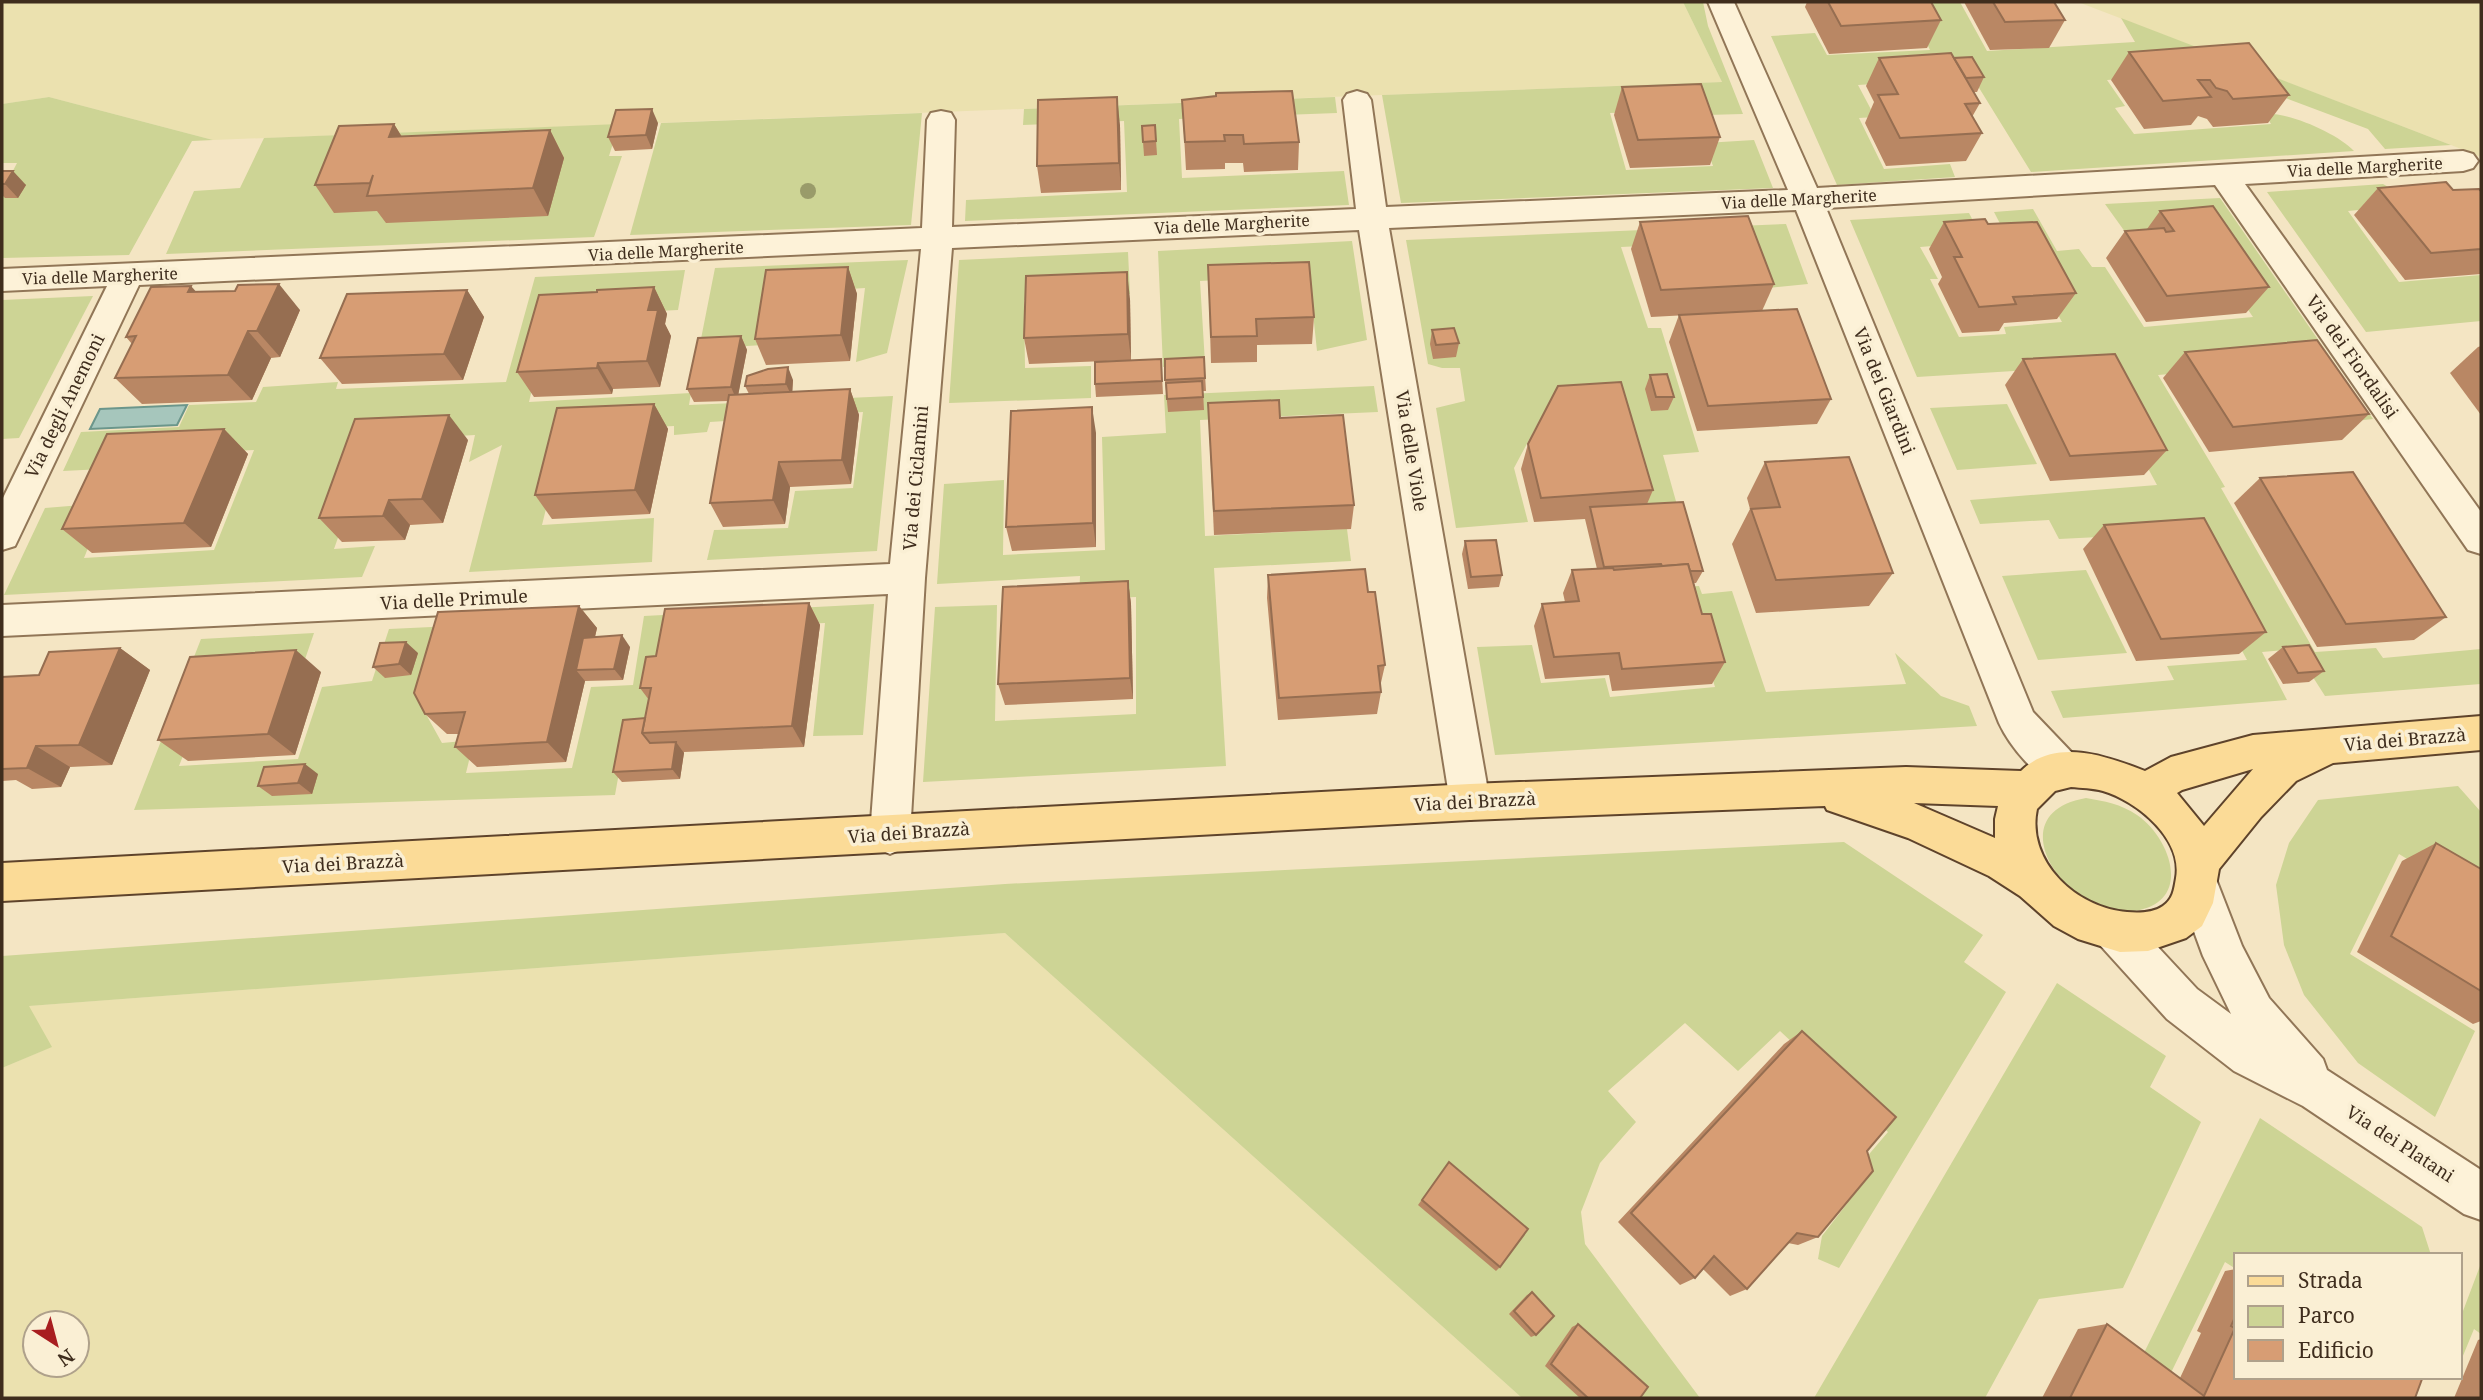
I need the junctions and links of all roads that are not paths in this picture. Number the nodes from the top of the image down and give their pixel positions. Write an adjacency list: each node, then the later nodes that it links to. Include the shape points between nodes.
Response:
1 (1721, 2): 6 (street, Via dei Giardini)
2 (1357, 100): 7 (street, Via delle Viole)
3 (941, 120): 8 (street, Via dei Ciclamini)
4 (2463, 162): 5 (street, Via delle Margherite)
5 (2223, 174): 6 (street, Via delle Margherite); 12 (street, Via dei Fiordalisi)
6 (1807, 199): 7 (street, Via delle Margherite); 17 (street, Via dei Giardini, via 2018,723)
7 (1372, 217): 8 (street, Via delle Margherite); 21 (street, Via delle Viole)
8 (937, 239): 9 (street, Via delle Margherite); 13 (street, Via dei Ciclamini)
9 (128, 275): 10 (street, Via delle Margherite); 11 (street, Via degli Anemoni)
10 (2, 280)
11 (2, 536)
12 (2481, 540)
13 (907, 578): 14 (street, Via delle Primule); 22 (street, Via dei Ciclamini)
14 (2, 621)
15 (2481, 733): 16 (main road, Via dei Brazzà)
16 (2328, 746): 20 (main road, Via dei Brazzà, via 2227,758 2171,775); 23 (main road, Via dei Brazzà, via 2282,769 2247,804)
17 (2062, 770): 19 (main road); 20 (main road, via 2106,773)
18 (1816, 788): 19 (main road, Via dei Brazzà); 21 (main road, Via dei Brazzà); 24 (main road, Via dei Brazzà, via 1900,816)
19 (2026, 789): 24 (main road, Via dei Brazzà, via 2016,808 2013,829 2019,855)
20 (2148, 792): 23 (main road, via 2189,836)
21 (1470, 802): 22 (main road, Via dei Brazzà)
22 (890, 835): 25 (main road, Via dei Brazzà)
23 (2199, 875): 26 (main road, Via dei Brazzà, via 2189,911 2171,925 2143,934); 27 (street, Via dei Platani, via 2224,956 2254,1013)
24 (2034, 881): 26 (main road, Via dei Brazzà, via 2056,904 2084,921)
25 (2, 882)
26 (2115, 931): 27 (street, Via dei Platani, via 2182,1004 2250,1055)
27 (2319, 1090): 28 (street, Via dei Platani)
28 (2481, 1197)

